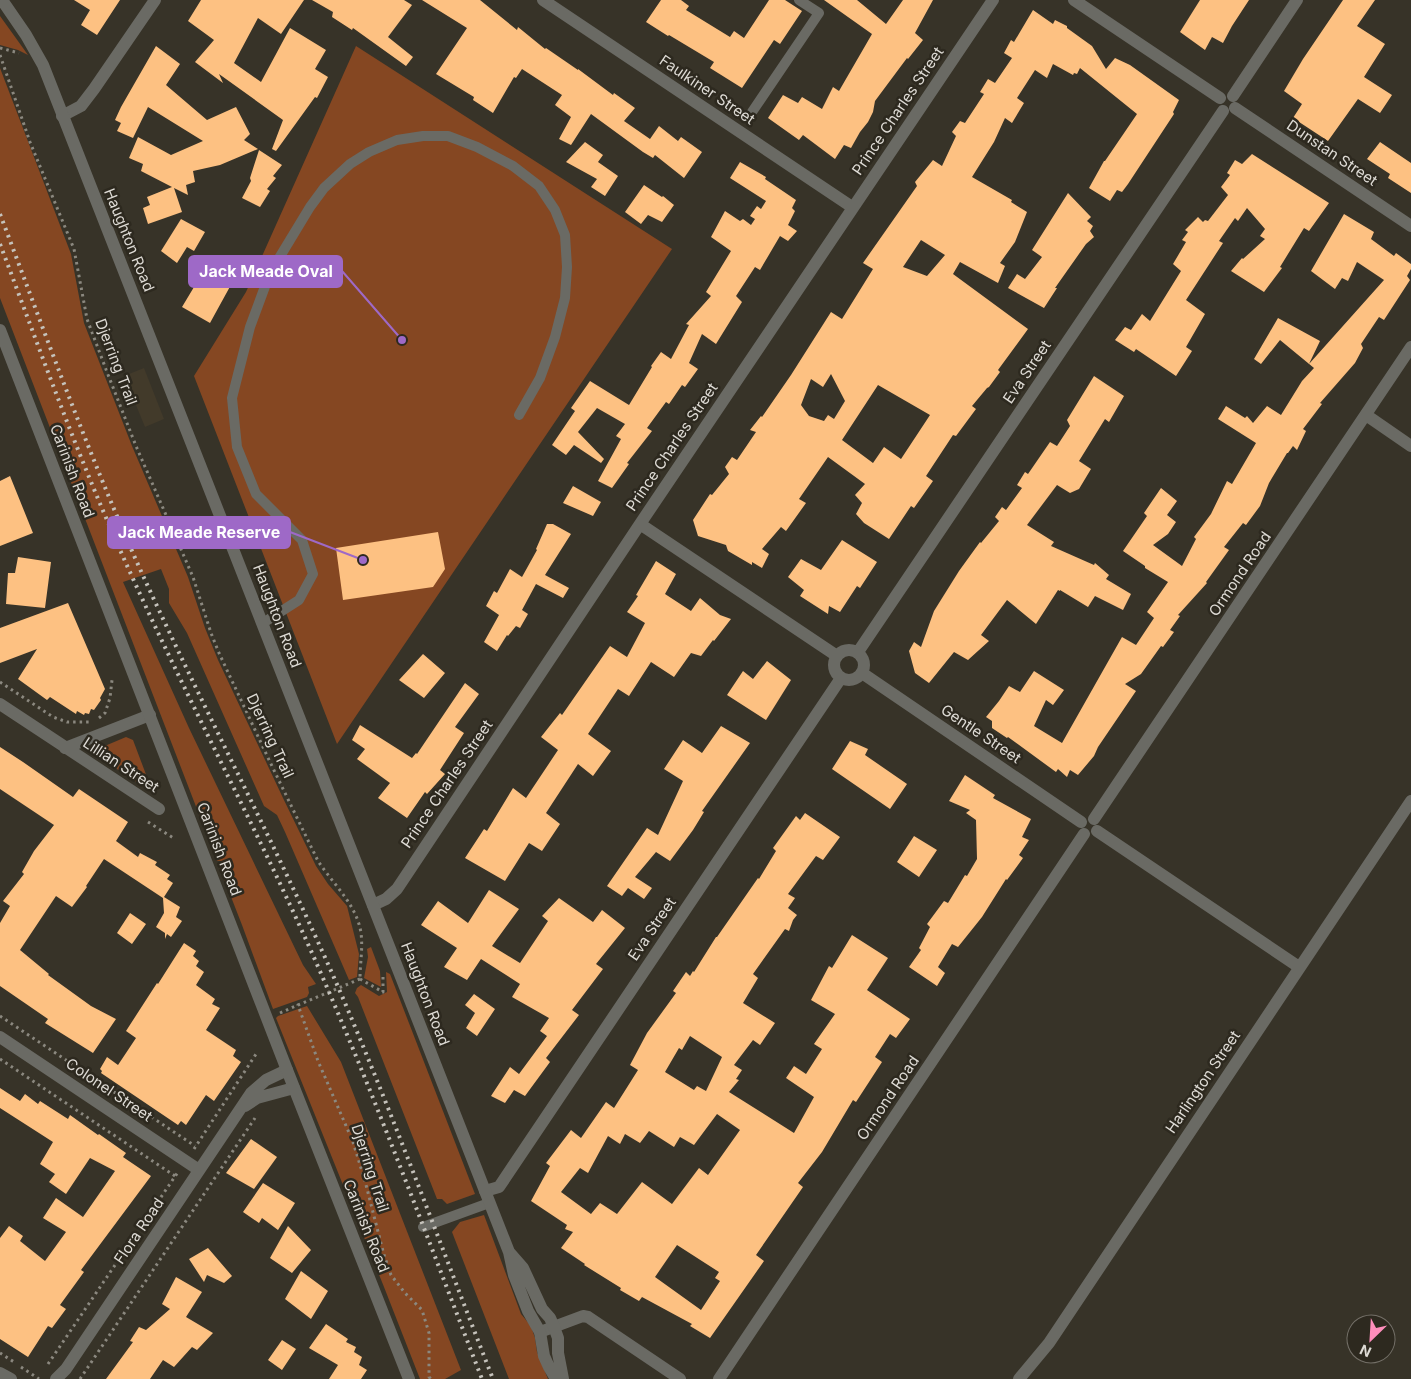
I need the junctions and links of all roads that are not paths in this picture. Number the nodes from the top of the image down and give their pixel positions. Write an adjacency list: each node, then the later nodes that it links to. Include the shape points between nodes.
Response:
1 (2, 0): 11 (street, Haughton Road, via 37,54)
2 (155, 0): 11 (street, via 81,106)
3 (543, 0): 12 (street, Faulkiner Street)
4 (799, 0): 8 (lane)
5 (993, 0): 12 (street, Prince Charles Street)
6 (1074, 0): 9 (street, Dunstan Street)
7 (1297, 0): 9 (street, Eva Street)
8 (812, 4): 10 (lane, via 819,14)
9 (1228, 103): 13 (street, Dunstan Street); 21 (street, Eva Street)
10 (752, 112)
11 (62, 116): 20 (street, Haughton Road)
12 (852, 207): 19 (street, Prince Charles Street)
13 (1411, 226)
14 (0, 330): 26 (street, Carinish Road)
15 (1411, 347): 17 (street, Ormond Road)
16 (519, 415): 20 (lane, via 540,378 565,298 565,235 555,210 539,186 513,166 448,136 397,140 369,152 324,188 270,272 250,327 232,398 236,447 256,494 302,540 314,574 299,600)
17 (1366, 416): 18 (street); 30 (street, Ormond Road)
18 (1411, 446)
19 (640, 524): 22 (street); 32 (street, Prince Charles Street, via 397,888 386,899)
20 (263, 623): 32 (street, Haughton Road)
21 (858, 652): 22 (street, via 847,649); 23 (street, via 865,665)
22 (836, 656): 24 (street, via 835,670)
23 (862, 673): 24 (street, via 853,680); 31 (street, Gentle Street)
24 (841, 678): 39 (street, Eva Street, via 499,1187)
25 (0, 704): 27 (street, Lillian Street)
26 (150, 715): 27 (street, Lillian Street); 35 (street, Carinish Road)
27 (65, 748): 29 (street, Lillian Street)
28 (1411, 801): 33 (street, Harlington Street)
29 (159, 809)
30 (1096, 825): 31 (street, via 1092,836); 33 (street)
31 (1082, 828): 50 (street, Ormond Road)
32 (373, 904): 39 (street, Haughton Road)
33 (1299, 967): 51 (street, Harlington Street, via 1049,1343)
34 (0, 1037): 38 (street, Colonel Street)
35 (287, 1070): 36 (street, Carinish Road); 37 (street, Flora Road, via 266,1080)
36 (294, 1088): 37 (street, Flora Road, via 257,1098); 46 (street, Carinish Road)
37 (239, 1110): 38 (street, Flora Road)
38 (199, 1170): 44 (street, Flora Road)
39 (487, 1197): 40 (lane); 41 (street, Haughton Road)
40 (423, 1226)
41 (509, 1252): 42 (street, Haughton Road, via 523,1268); 43 (street, Haughton Road, via 524,1303)
42 (554, 1327): 43 (street); 48 (street, Haughton Road); 49 (street, via 588,1317)
43 (540, 1332): 47 (street, Haughton Road, via 544,1356)
44 (64, 1374): 45 (street, Flora Road)
45 (56, 1379)
46 (409, 1379)
47 (556, 1379)
48 (563, 1379)
49 (680, 1379)
50 (718, 1379)
51 (1019, 1379)

